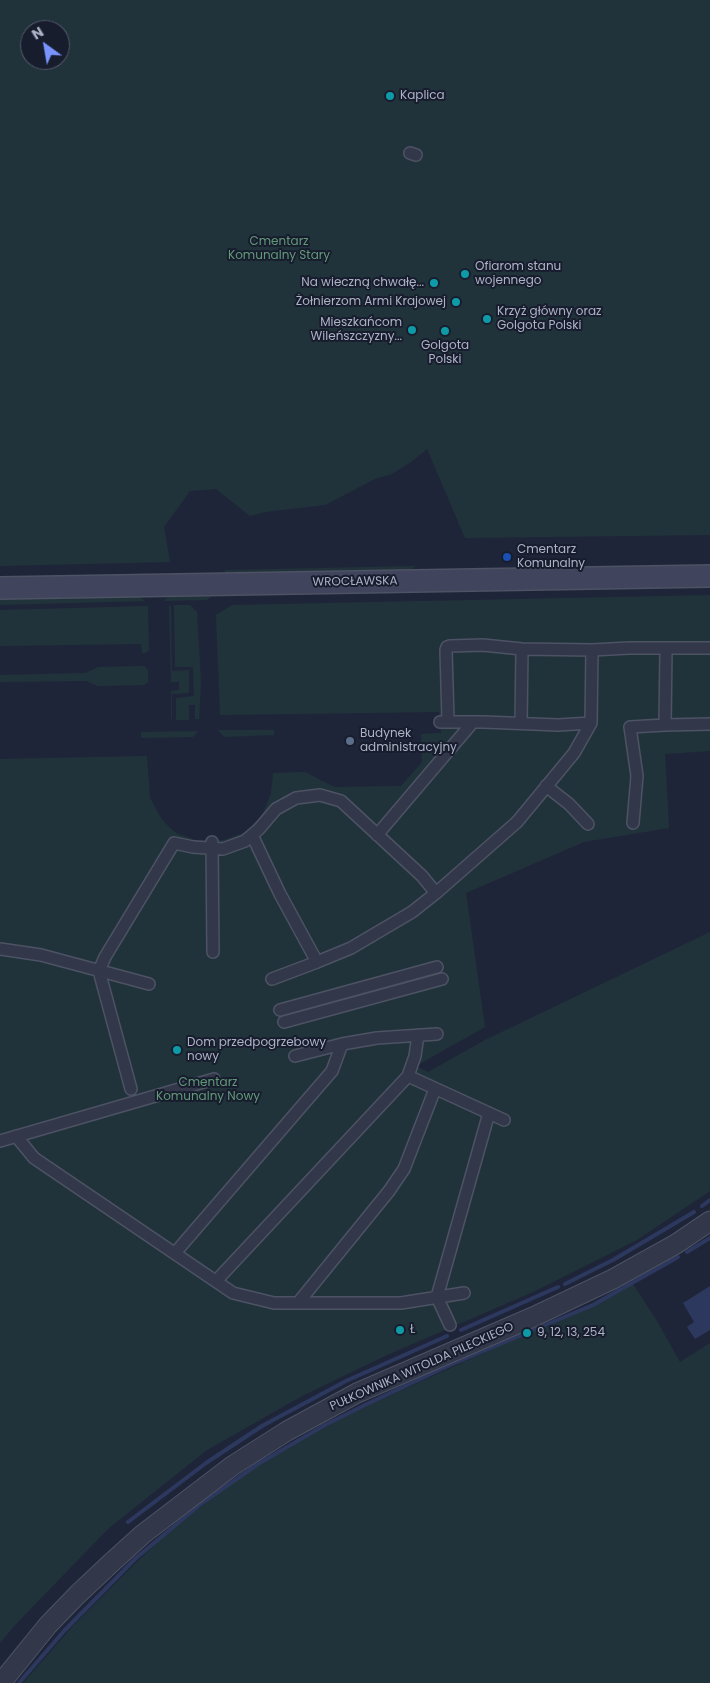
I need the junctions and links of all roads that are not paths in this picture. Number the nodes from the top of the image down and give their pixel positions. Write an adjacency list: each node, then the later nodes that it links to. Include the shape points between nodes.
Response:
1 (710, 576): 2 (main road, WROCŁAWSKA)
2 (0, 588)
3 (710, 648): 5 (street)
4 (522, 649): 6 (street); 7 (street, via 483,645 447,647 444,722); 8 (street)
5 (666, 649): 6 (street); 11 (street)
6 (592, 650): 9 (street)
7 (473, 722): 8 (street); 16 (street)
8 (521, 723): 9 (street)
9 (591, 723): 12 (street, via 574,753)
10 (710, 724): 11 (street)
11 (665, 725): 14 (street, via 630,727 637,776)
12 (546, 786): 13 (street); 18 (street, via 517,822)
13 (588, 824)
14 (633, 824)
15 (252, 835): 16 (street, via 276,809 296,798 320,795 341,801); 17 (street, via 245,842); 21 (street)
16 (377, 835): 18 (street)
17 (216, 845): 20 (street); 23 (street, via 193,848 174,843)
18 (436, 893): 21 (street, via 379,933)
19 (0, 949): 23 (street, via 41,954)
20 (213, 952)
21 (317, 962): 24 (street)
22 (437, 967): 27 (street)
23 (99, 971): 26 (street); 35 (street)
24 (272, 979)
25 (442, 979): 28 (street)
26 (149, 984)
27 (280, 1010)
28 (284, 1022)
29 (437, 1034): 30 (street)
30 (418, 1035): 31 (street); 33 (street)
31 (342, 1044): 32 (street); 42 (street, via 332,1071)
32 (295, 1056)
33 (408, 1076): 36 (street); 43 (street)
34 (214, 1079): 39 (street)
35 (131, 1089)
36 (435, 1089): 37 (street); 46 (street, via 404,1169)
37 (489, 1113): 38 (street); 45 (street)
38 (504, 1120)
39 (16, 1136): 40 (street); 42 (street, via 34,1158)
40 (0, 1141)
41 (710, 1221): 48 (street, PUŁKOWNIKA WITOLDA PILECKIEGO, via 613,1279 357,1393 232,1466 143,1534 84,1589)
42 (175, 1253): 43 (street)
43 (216, 1281): 46 (street, via 233,1292 252,1298)
44 (464, 1293): 45 (street)
45 (437, 1297): 46 (street, via 401,1303); 47 (street)
46 (298, 1303)
47 (450, 1325)
48 (0, 1683)

